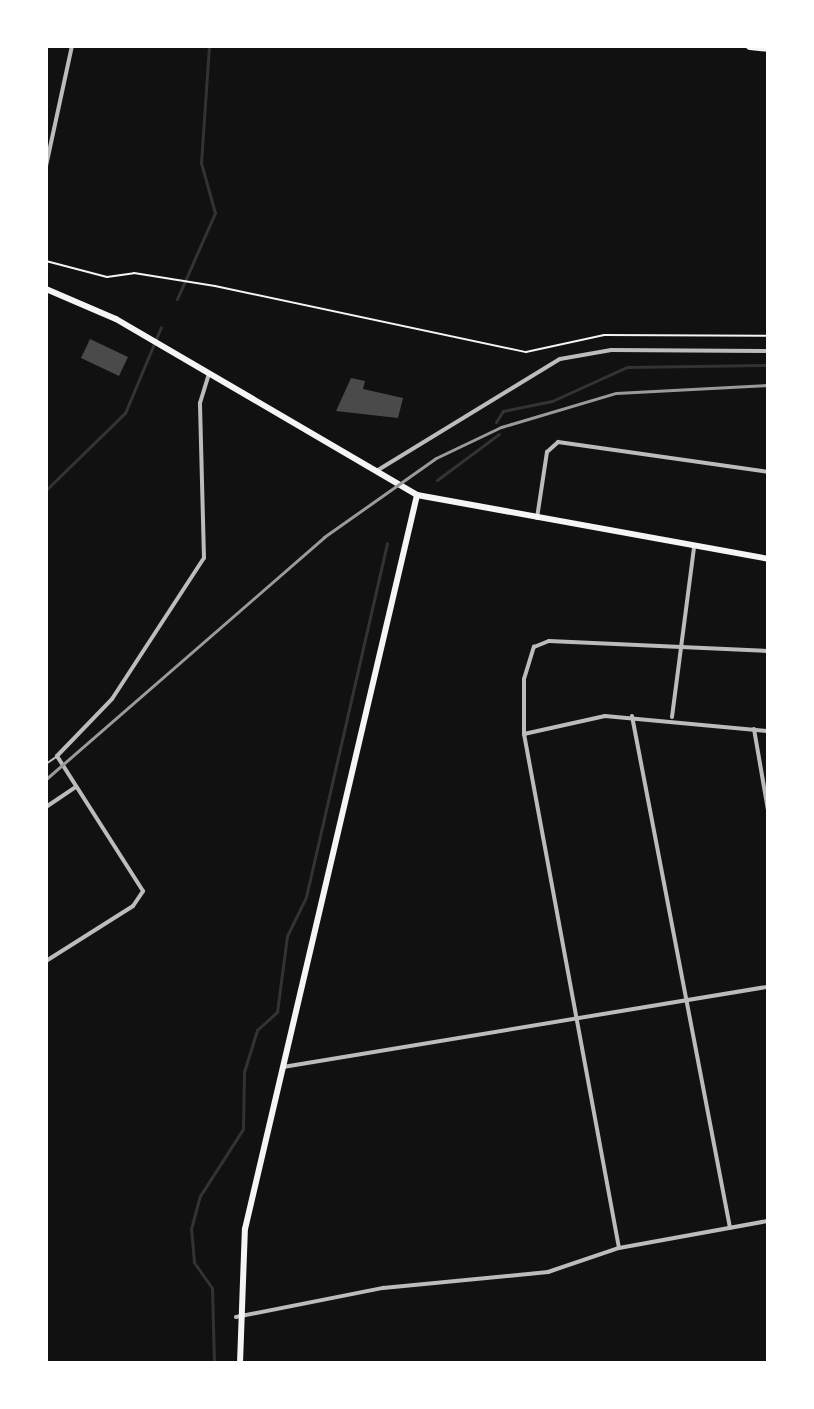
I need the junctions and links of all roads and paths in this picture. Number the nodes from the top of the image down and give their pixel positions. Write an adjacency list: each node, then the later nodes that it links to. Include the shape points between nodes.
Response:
1 (72, 46): 4 (street)
2 (750, 46): 3 (highway)
3 (768, 48)
4 (46, 166)
5 (46, 261): 7 (path, via 107,277 169,280 526,352 604,335)
6 (46, 289): 9 (main road)
7 (768, 336)
8 (768, 351): 10 (street, via 611,350 560,359)
9 (210, 373): 10 (main road); 23 (street, via 200,403 204,558 112,699)
10 (378, 470): 12 (main road)
11 (768, 472): 13 (street, via 552,443)
12 (417, 495): 13 (main road); 32 (main road)
13 (537, 520): 14 (main road)
14 (694, 548): 15 (main road); 16 (street)
15 (768, 559)
16 (682, 642): 17 (street); 19 (street); 22 (street, via 540,642 524,679)
17 (768, 651)
18 (632, 716): 19 (street); 22 (street, via 544,724); 30 (street)
19 (671, 717): 20 (street)
20 (754, 729): 21 (street); 27 (street)
21 (768, 731)
22 (524, 734): 31 (street)
23 (57, 756): 24 (lane); 25 (street)
24 (46, 764)
25 (76, 787): 26 (street); 28 (street, via 138,875 143,891 133,906)
26 (46, 807)
27 (768, 810)
28 (46, 961)
29 (768, 987): 30 (street)
30 (687, 1002): 31 (street); 34 (street)
31 (577, 1020): 32 (street); 35 (street)
32 (283, 1067): 36 (main road, via 245,1229)
33 (768, 1221): 34 (street)
34 (730, 1228): 35 (street)
35 (619, 1248): 36 (street, via 548,1272 383,1288)
36 (236, 1317): 37 (main road)
37 (240, 1363)

